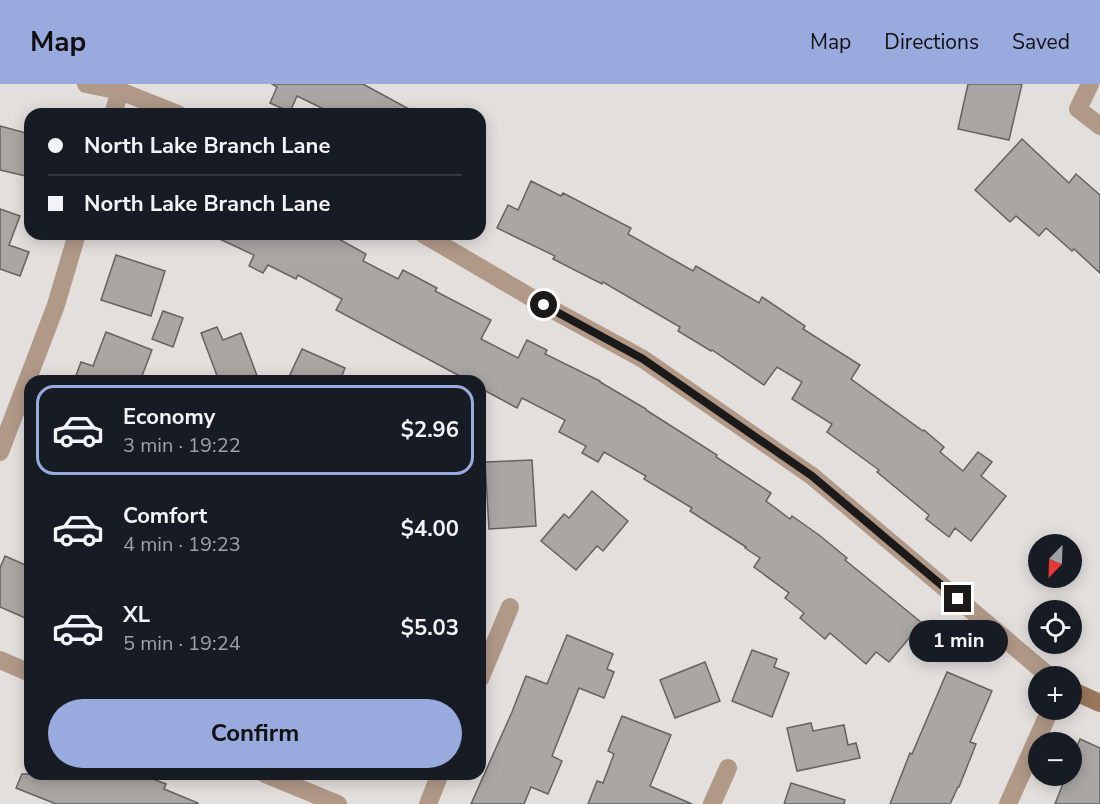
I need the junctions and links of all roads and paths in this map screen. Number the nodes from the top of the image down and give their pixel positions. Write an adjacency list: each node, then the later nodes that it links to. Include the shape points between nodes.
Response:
1 (86, 84): 3 (street)
2 (1090, 84): 6 (street, via 1078,110)
3 (120, 91): 4 (street); 5 (street)
4 (115, 108)
5 (163, 108)
6 (1100, 126)
7 (75, 240): 9 (street)
8 (433, 240): 15 (street, via 643,359 812,476)
9 (29, 375)
10 (24, 389): 11 (street)
11 (0, 452)
12 (510, 607): 14 (street)
13 (0, 660): 16 (street)
14 (486, 665)
15 (1037, 666)
16 (24, 670)
17 (1082, 695): 18 (street)
18 (1100, 703)
19 (1046, 720): 26 (street)
20 (728, 768): 25 (street)
21 (280, 780): 23 (street)
22 (438, 780): 24 (street)
23 (338, 804)
24 (428, 804)
25 (712, 804)
26 (1008, 804)

